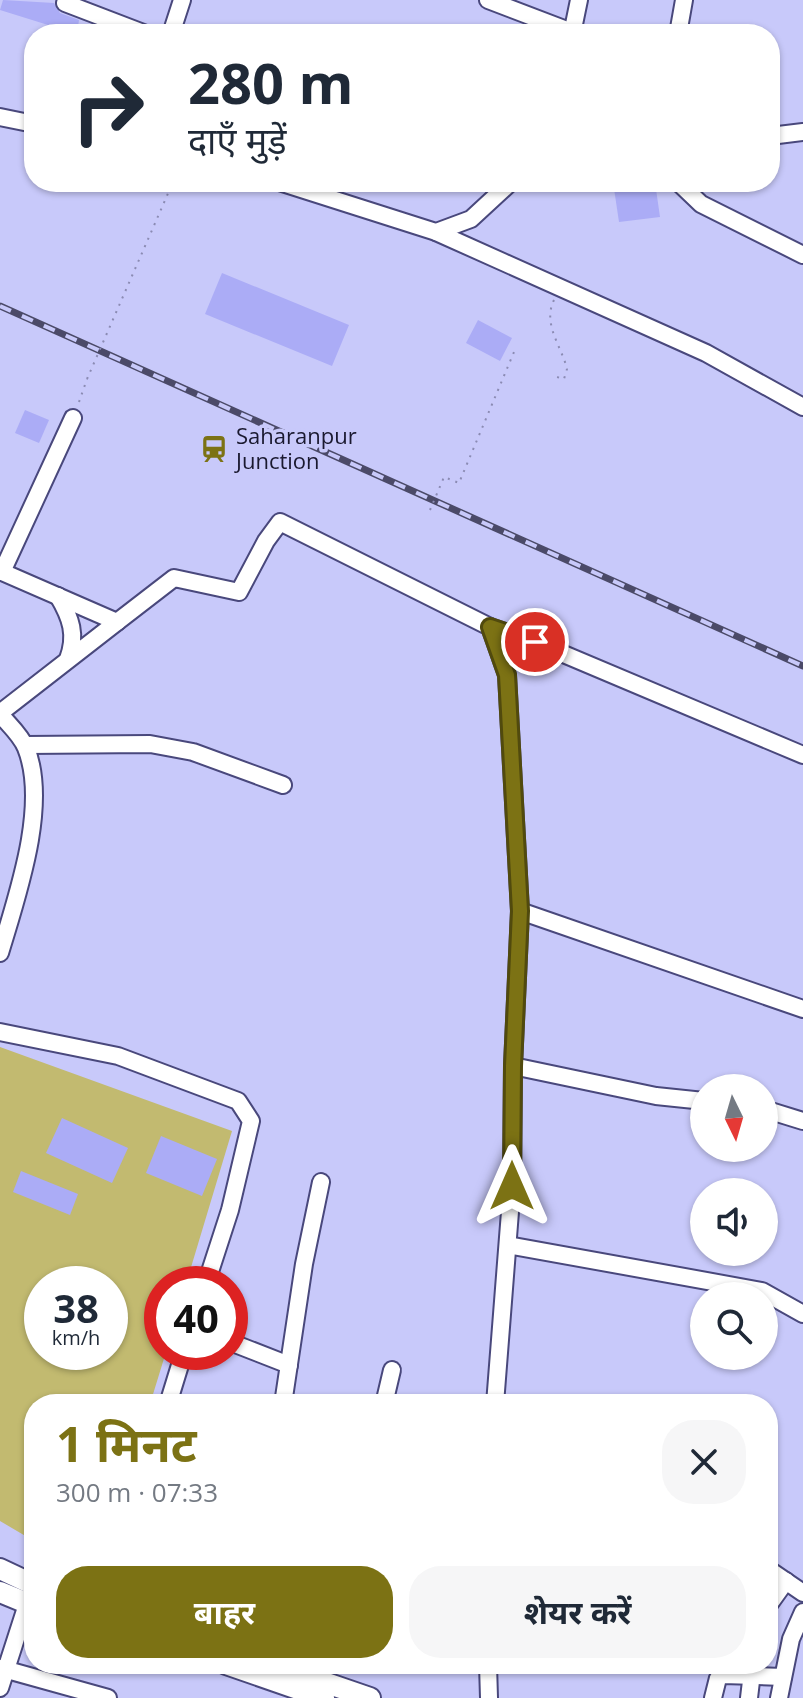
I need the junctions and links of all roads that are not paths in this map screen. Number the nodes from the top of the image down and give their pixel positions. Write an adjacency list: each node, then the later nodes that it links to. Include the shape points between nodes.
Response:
1 (182, 0): 7 (street)
2 (488, 0): 8 (street)
3 (579, 0): 9 (street)
4 (684, 0): 10 (street)
5 (65, 3): 6 (street)
6 (120, 24)
7 (174, 24)
8 (549, 24)
9 (574, 24)
10 (680, 24)
11 (0, 117): 12 (street)
12 (24, 122)
13 (803, 132): 14 (street)
14 (780, 135)
15 (310, 192): 18 (street)
16 (500, 192): 18 (street, via 471,219)
17 (688, 192): 19 (street, via 701,204)
18 (436, 232): 20 (street)
19 (803, 255)
20 (800, 400)
21 (73, 418): 22 (street)
22 (1, 572): 23 (street)
23 (58, 596): 24 (street); 26 (street, via 73,628)
24 (117, 622): 25 (street, via 174,578 239,592 280,522); 26 (street)
25 (490, 627): 29 (street); 31 (street, via 507,675)
26 (67, 661): 27 (street)
27 (0, 713): 28 (street)
28 (26, 745): 30 (street, via 150,744 193,752); 32 (street, via 35,781 30,835)
29 (803, 755)
30 (283, 785)
31 (520, 911): 33 (street); 35 (street)
32 (0, 953)
33 (803, 1009)
34 (0, 1032): 41 (street, via 118,1056 238,1101 251,1121)
35 (513, 1066): 36 (street); 40 (street)
36 (690, 1100)
37 (778, 1113): 38 (street)
38 (803, 1121)
39 (321, 1182): 44 (street)
40 (508, 1245): 42 (street, via 762,1291); 50 (street)
41 (212, 1266)
42 (803, 1314)
43 (248, 1349): 44 (street)
44 (289, 1365): 48 (street)
45 (178, 1370): 47 (street)
46 (392, 1370): 49 (street)
47 (171, 1394)
48 (285, 1394)
49 (386, 1394)
50 (496, 1394)
51 (0, 1569): 54 (main road)
52 (778, 1576): 53 (street)
53 (786, 1581): 56 (street); 57 (street)
54 (24, 1588)
55 (0, 1592): 58 (main road)
56 (778, 1592)
57 (803, 1593)
58 (24, 1594)
59 (803, 1612): 69 (street)
60 (24, 1620): 61 (street)
61 (6, 1665): 70 (street)
62 (34, 1674): 71 (street)
63 (255, 1674): 72 (main road)
64 (300, 1674): 73 (main road)
65 (488, 1674): 74 (street)
66 (734, 1674): 75 (street, via 718,1678)
67 (752, 1674): 76 (street)
68 (772, 1674): 69 (street)
69 (783, 1677): 77 (street)
70 (0, 1688)
71 (108, 1698)
72 (324, 1698)
73 (370, 1698)
74 (489, 1698)
75 (713, 1698)
76 (749, 1698)
77 (779, 1698)

